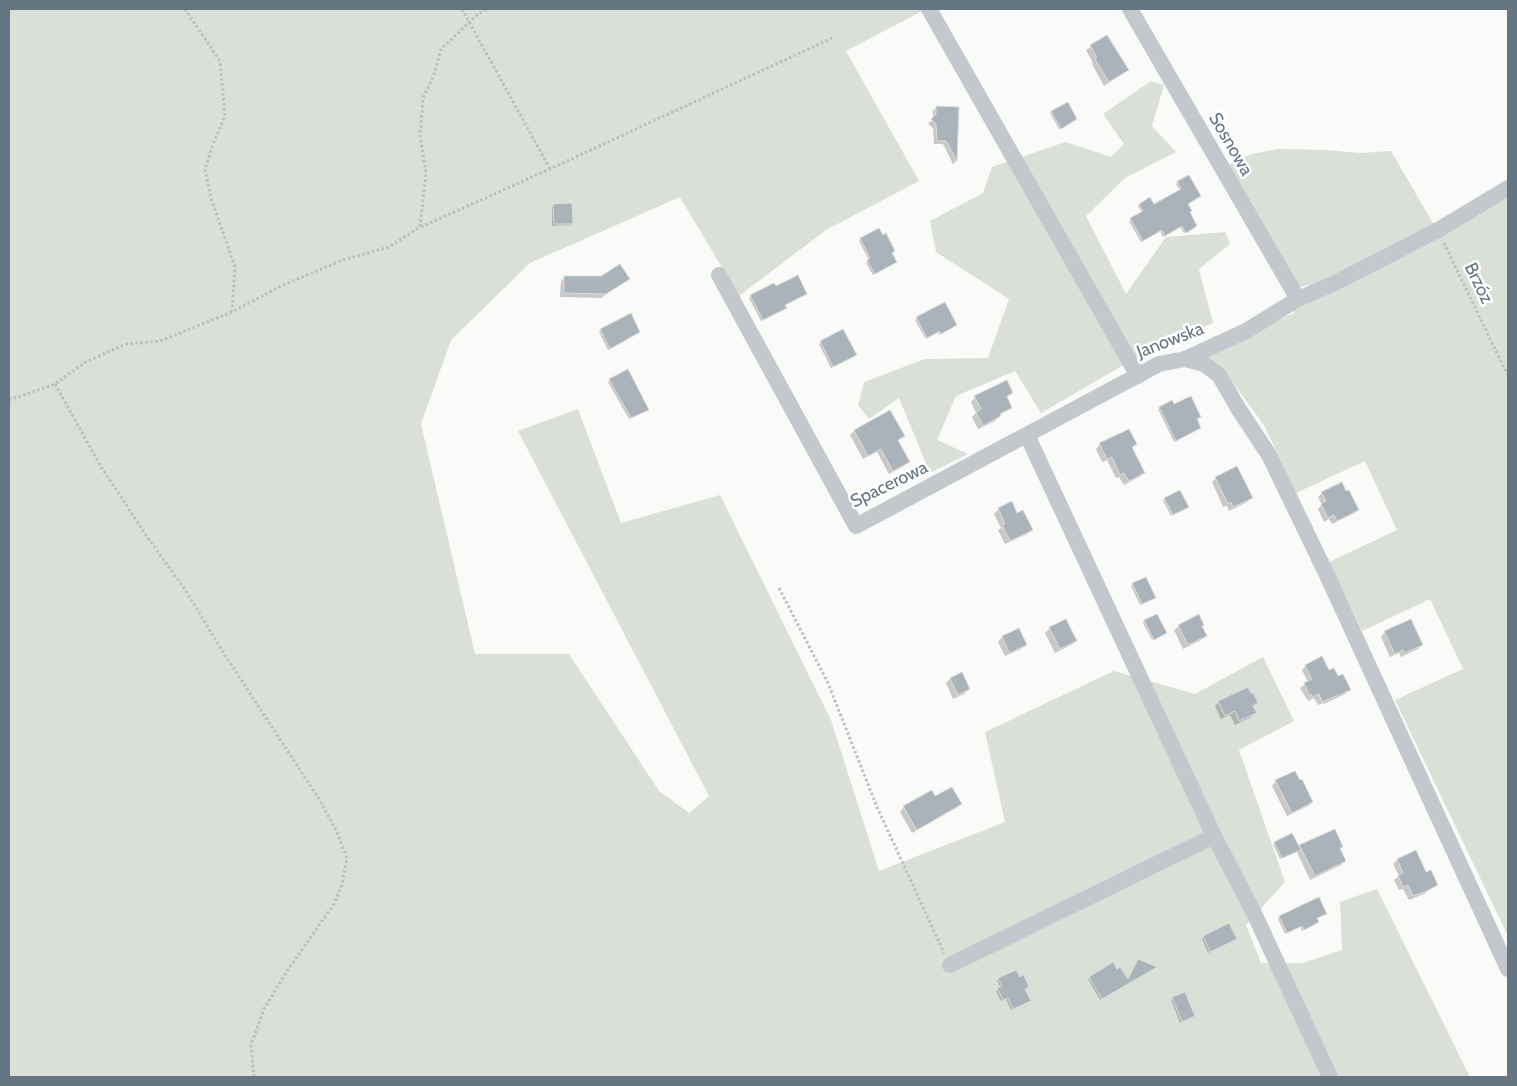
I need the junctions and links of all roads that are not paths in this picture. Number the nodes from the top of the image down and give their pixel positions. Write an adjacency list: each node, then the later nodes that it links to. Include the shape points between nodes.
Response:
1 (929, 9): 7 (street, Janowska)
2 (1130, 9): 5 (street, Sosnowa)
3 (1508, 188): 5 (street, Janowska, via 1438,230)
4 (720, 275): 8 (street, Spacerowa, via 856,526)
5 (1298, 299): 6 (street, Janowska, via 1246,330)
6 (1185, 359): 7 (street, Janowska, via 1160,364); 11 (street, via 1204,364 1219,375 1269,455)
7 (1138, 376): 8 (street, Spacerowa)
8 (1027, 435): 9 (street)
9 (1214, 836): 10 (street); 12 (street, via 1253,911)
10 (950, 965)
11 (1508, 969)
12 (1330, 1077)

